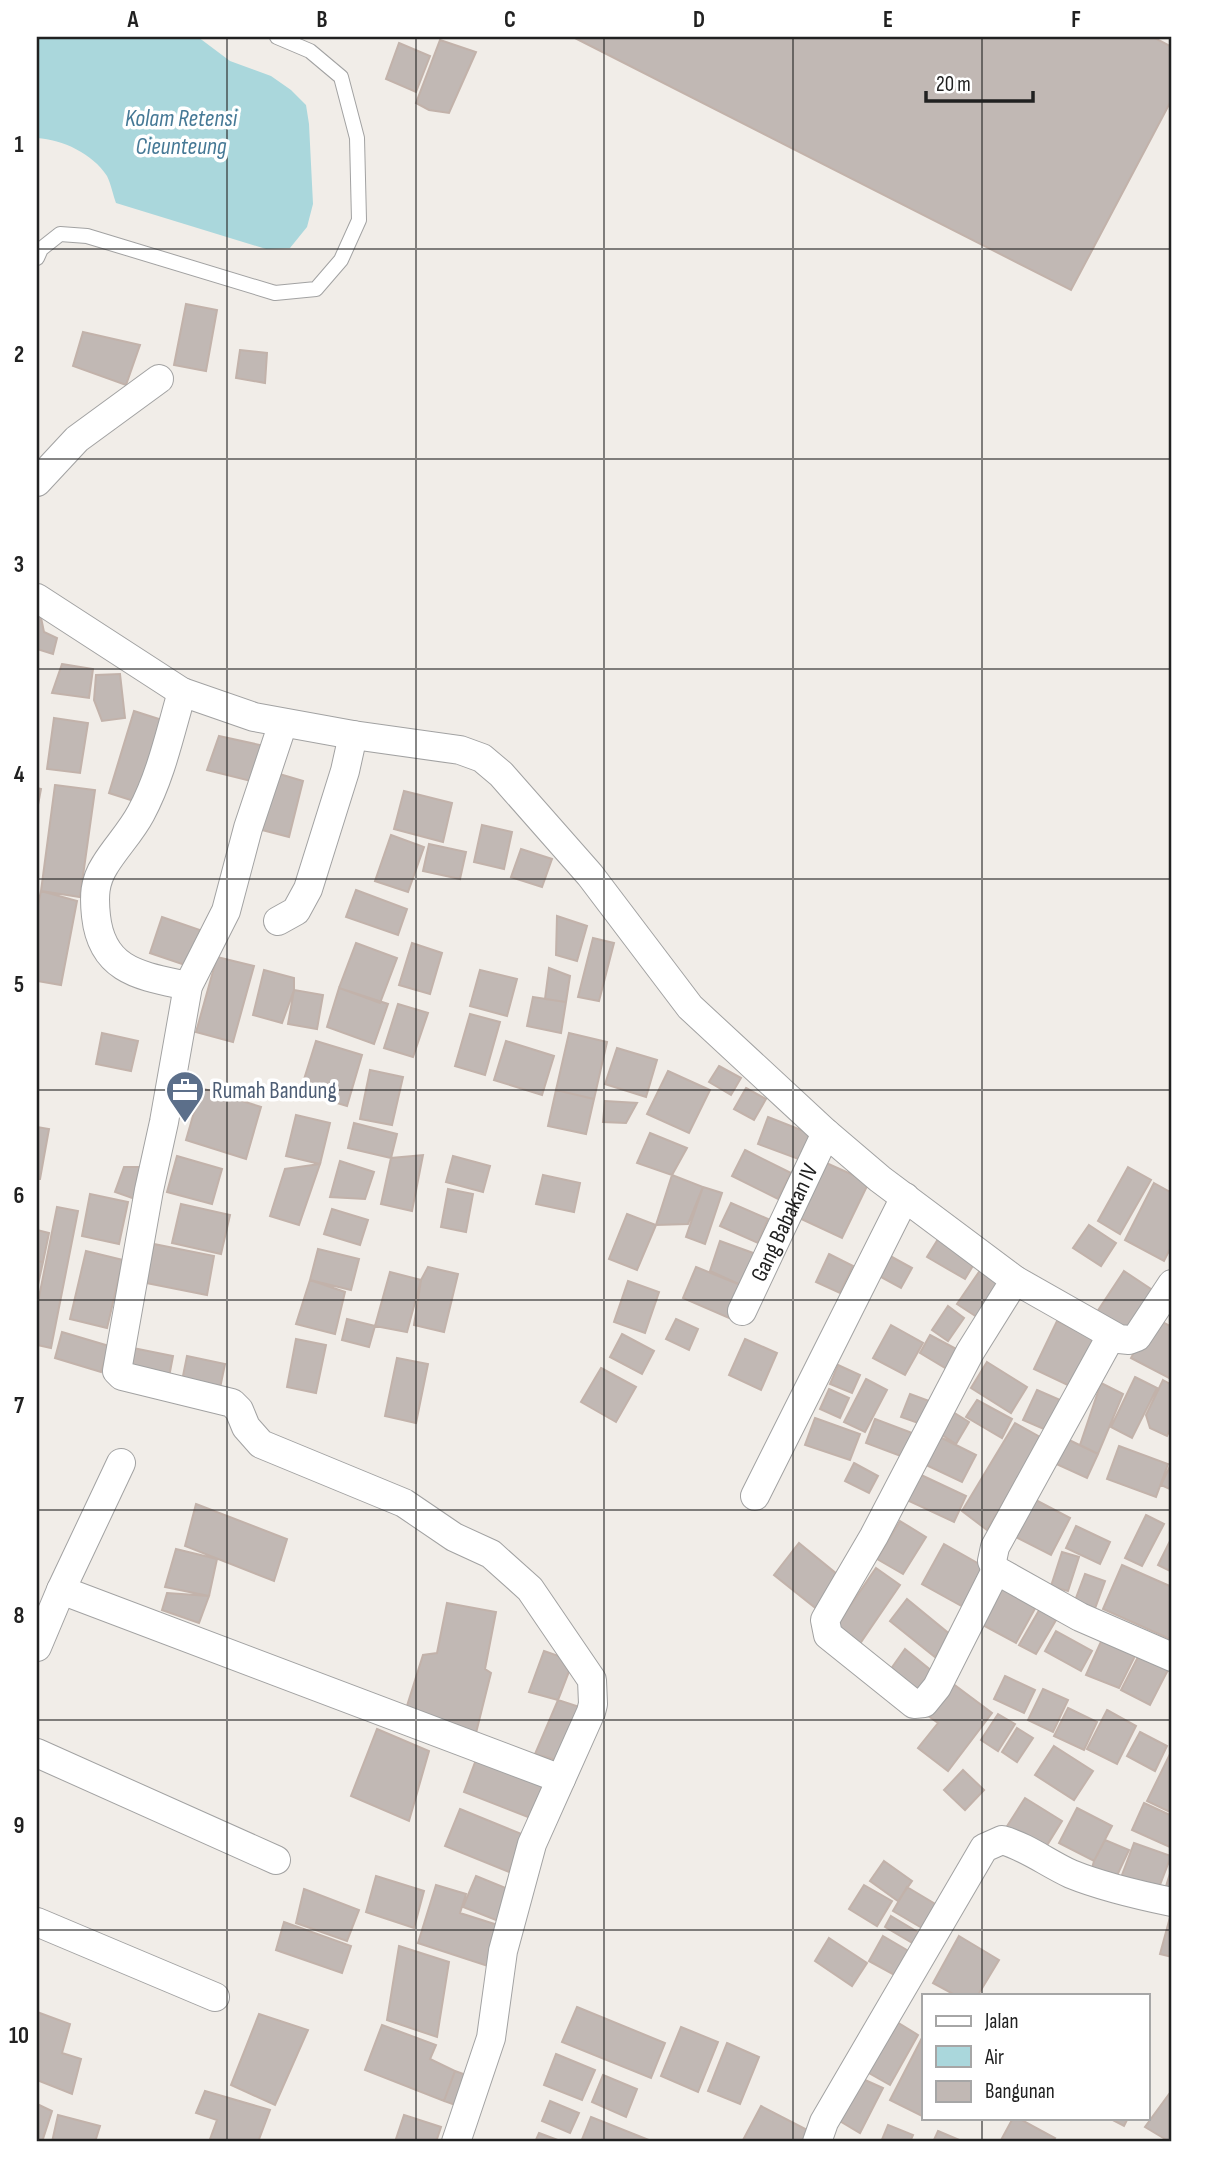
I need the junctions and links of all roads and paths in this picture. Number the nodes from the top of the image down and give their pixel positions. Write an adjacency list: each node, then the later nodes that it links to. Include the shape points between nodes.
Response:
1 (277, 37): 2 (lane, via 310,51 341,76 357,138 359,220 341,260 316,289 275,293 87,236 60,234 41,248)
2 (37, 258)
3 (159, 379): 4 (street, via 77,439)
4 (37, 482)
5 (37, 598): 6 (street)
6 (183, 692): 7 (street); 10 (street, via 142,813 104,866 93,892 98,934 113,958 137,974)
7 (283, 723): 8 (street); 10 (street, via 226,911)
8 (353, 736): 9 (street, via 308,889 296,911); 11 (street, via 460,750 482,758 590,875 690,1007)
9 (278, 921)
10 (188, 986): 24 (street, via 117,1371 232,1403 261,1444 404,1503 491,1554 530,1589 592,1680 591,1712)
11 (826, 1133): 12 (street); 15 (street, Gang Babakan IV)
12 (905, 1197): 13 (street); 18 (street)
13 (1015, 1280): 16 (street); 19 (street, via 970,1352 874,1536 828,1613 828,1635 914,1704 925,1703)
14 (1172, 1284): 16 (street, via 1137,1336 1129,1340)
15 (742, 1311)
16 (1111, 1336): 19 (street, via 995,1547 992,1561)
17 (121, 1463): 20 (street)
18 (755, 1496)
19 (996, 1570): 22 (street, via 1080,1617)
20 (61, 1590): 21 (street); 24 (street)
21 (37, 1647)
22 (1172, 1657)
23 (37, 1754): 25 (street)
24 (561, 1779): 30 (street, via 532,1844 503,1951 491,2038)
25 (276, 1860)
26 (1172, 1902): 29 (street, via 1069,1873 1018,1844 1002,1840 984,1848 824,2122)
27 (37, 1922): 28 (street)
28 (215, 1997)
29 (823, 2139)
30 (456, 2142)

